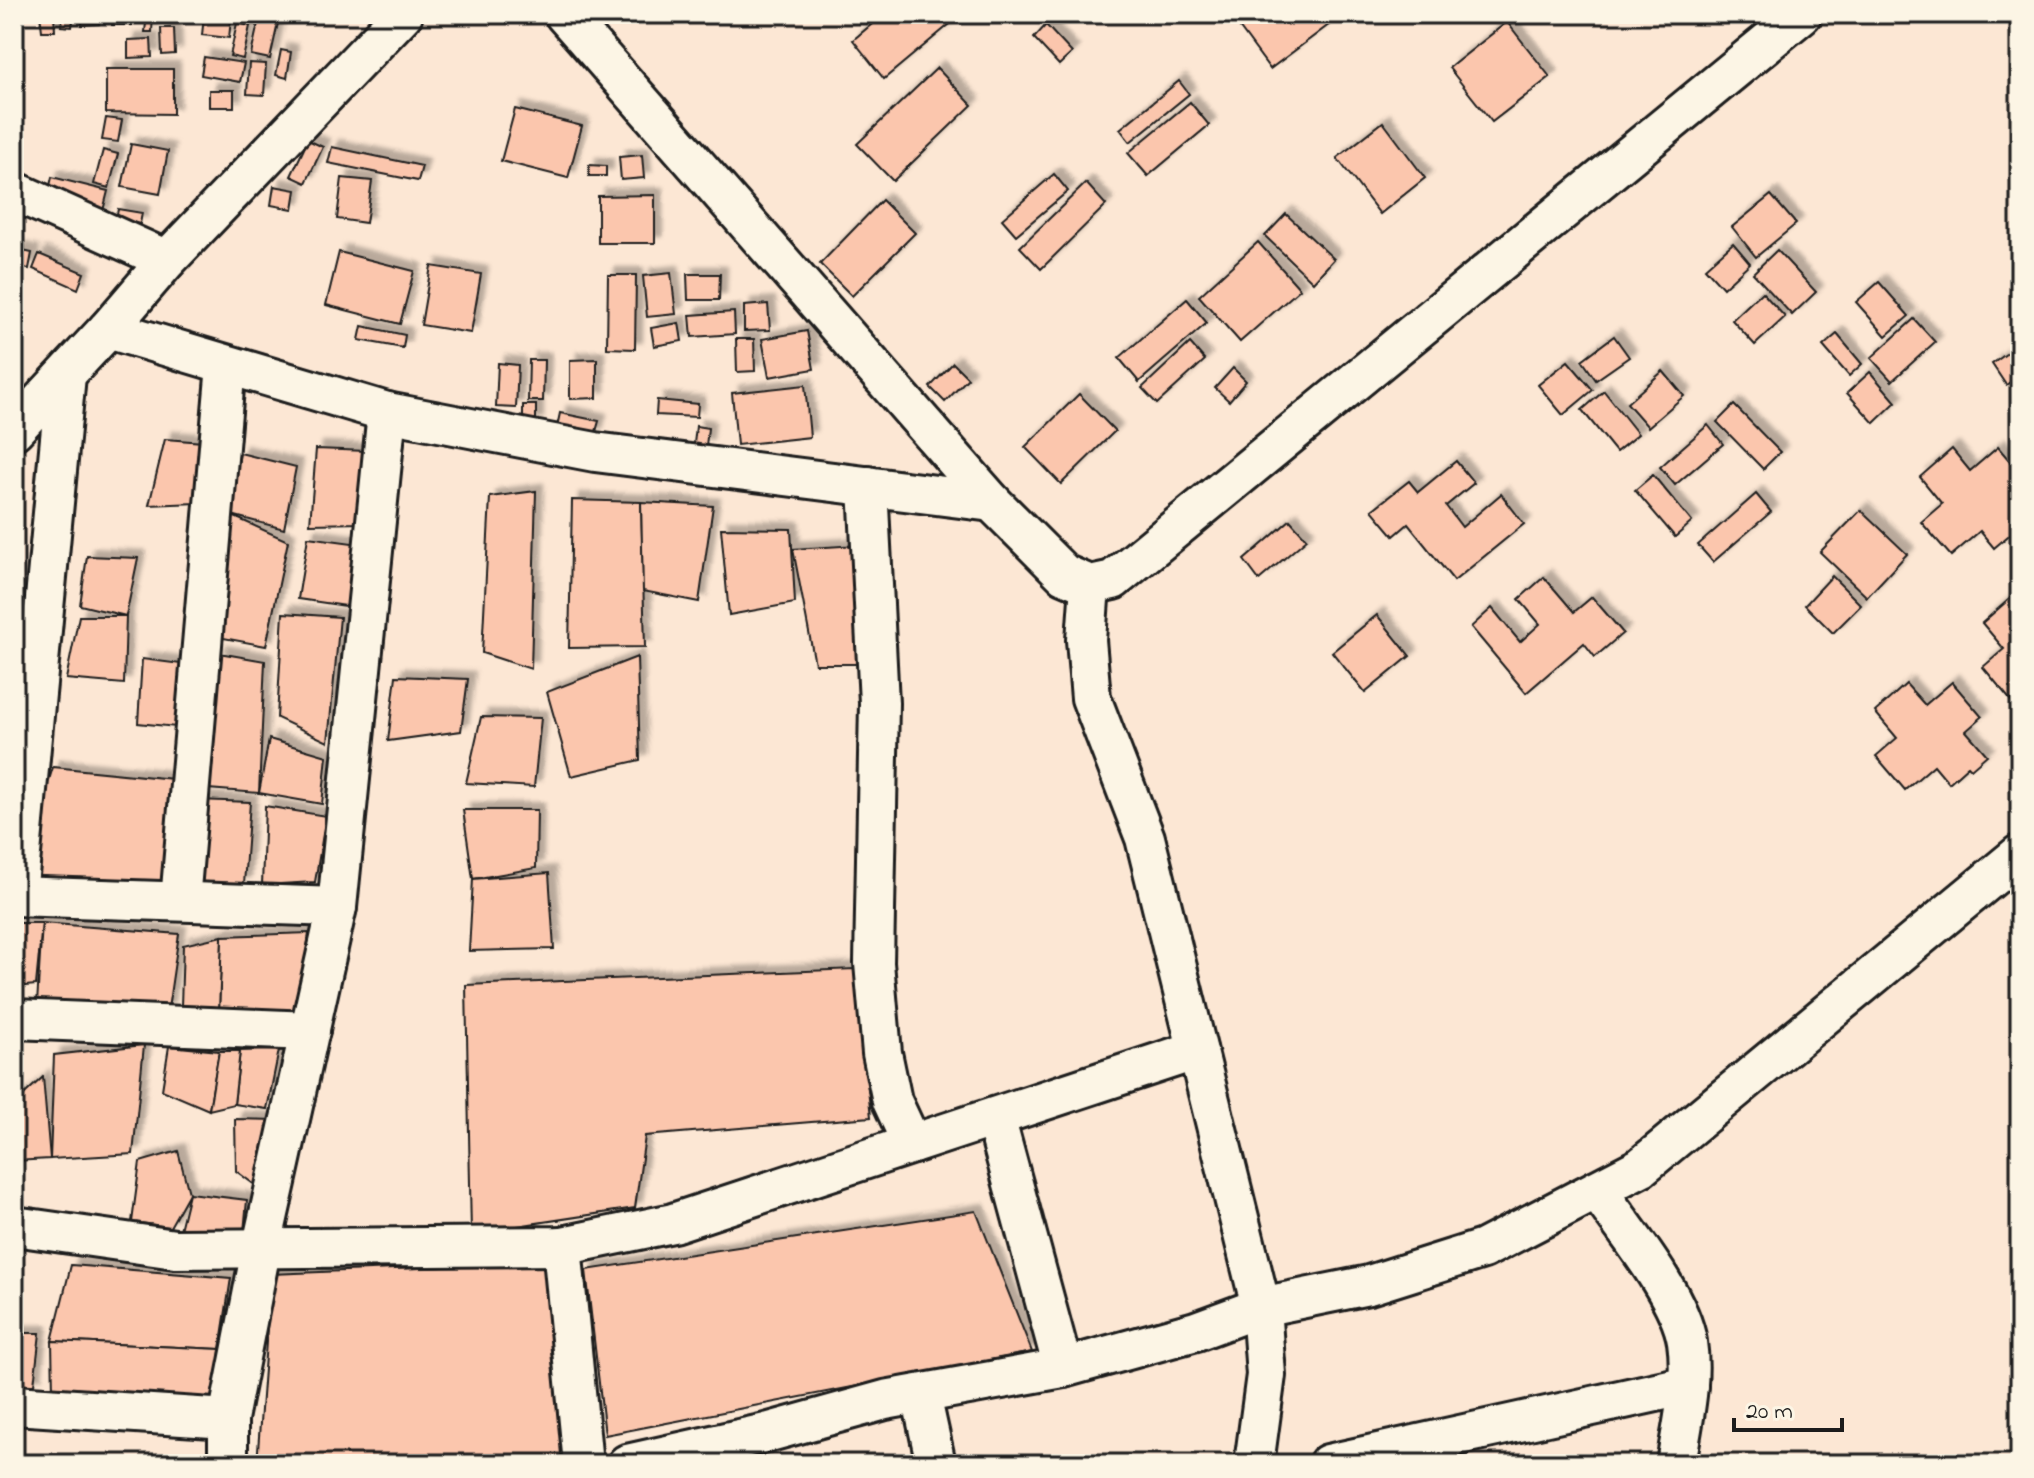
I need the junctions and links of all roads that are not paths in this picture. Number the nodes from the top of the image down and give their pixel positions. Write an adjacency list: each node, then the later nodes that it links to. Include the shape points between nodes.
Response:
1 (403, 14): 5 (street)
2 (1802, 14): 13 (street, via 1113,580)
3 (583, 20): 12 (street)
4 (14, 191): 5 (street)
5 (167, 260): 6 (street)
6 (108, 329): 7 (street); 8 (street)
7 (226, 365): 9 (street); 16 (street)
8 (66, 375): 10 (street); 15 (street)
9 (387, 412): 11 (street, via 595,452); 17 (street)
10 (14, 430)
11 (868, 486): 12 (street); 22 (street, via 879,688 874,963 892,1101)
12 (992, 502): 13 (street, via 1064,574)
13 (1090, 585): 20 (street, via 1086,640 1091,698 1145,838)
14 (2020, 854): 23 (street, via 1641,1167)
15 (15, 896): 16 (street)
16 (180, 901): 17 (street)
17 (337, 907): 19 (street)
18 (14, 1019): 19 (street)
19 (310, 1031): 26 (street)
20 (1197, 1050): 21 (street); 27 (street)
21 (995, 1117): 22 (street); 28 (street)
22 (912, 1144): 25 (street, via 673,1223)
23 (1597, 1190): 27 (street, via 1483,1249 1369,1285); 29 (street, via 1678,1309 1687,1343)
24 (14, 1226): 26 (street, via 175,1249)
25 (562, 1246): 26 (street); 35 (street)
26 (261, 1250): 32 (street)
27 (1261, 1307): 28 (street); 38 (street, via 1266,1375)
28 (1063, 1368): 30 (street)
29 (1688, 1385): 39 (street); 40 (street)
30 (921, 1395): 33 (street, via 885,1400); 37 (street)
31 (14, 1405): 32 (street)
32 (228, 1419): 34 (street)
33 (687, 1458): 36 (street)
34 (228, 1464)
35 (583, 1464)
36 (627, 1464)
37 (936, 1464)
38 (1254, 1464)
39 (1328, 1464)
40 (1676, 1464)

